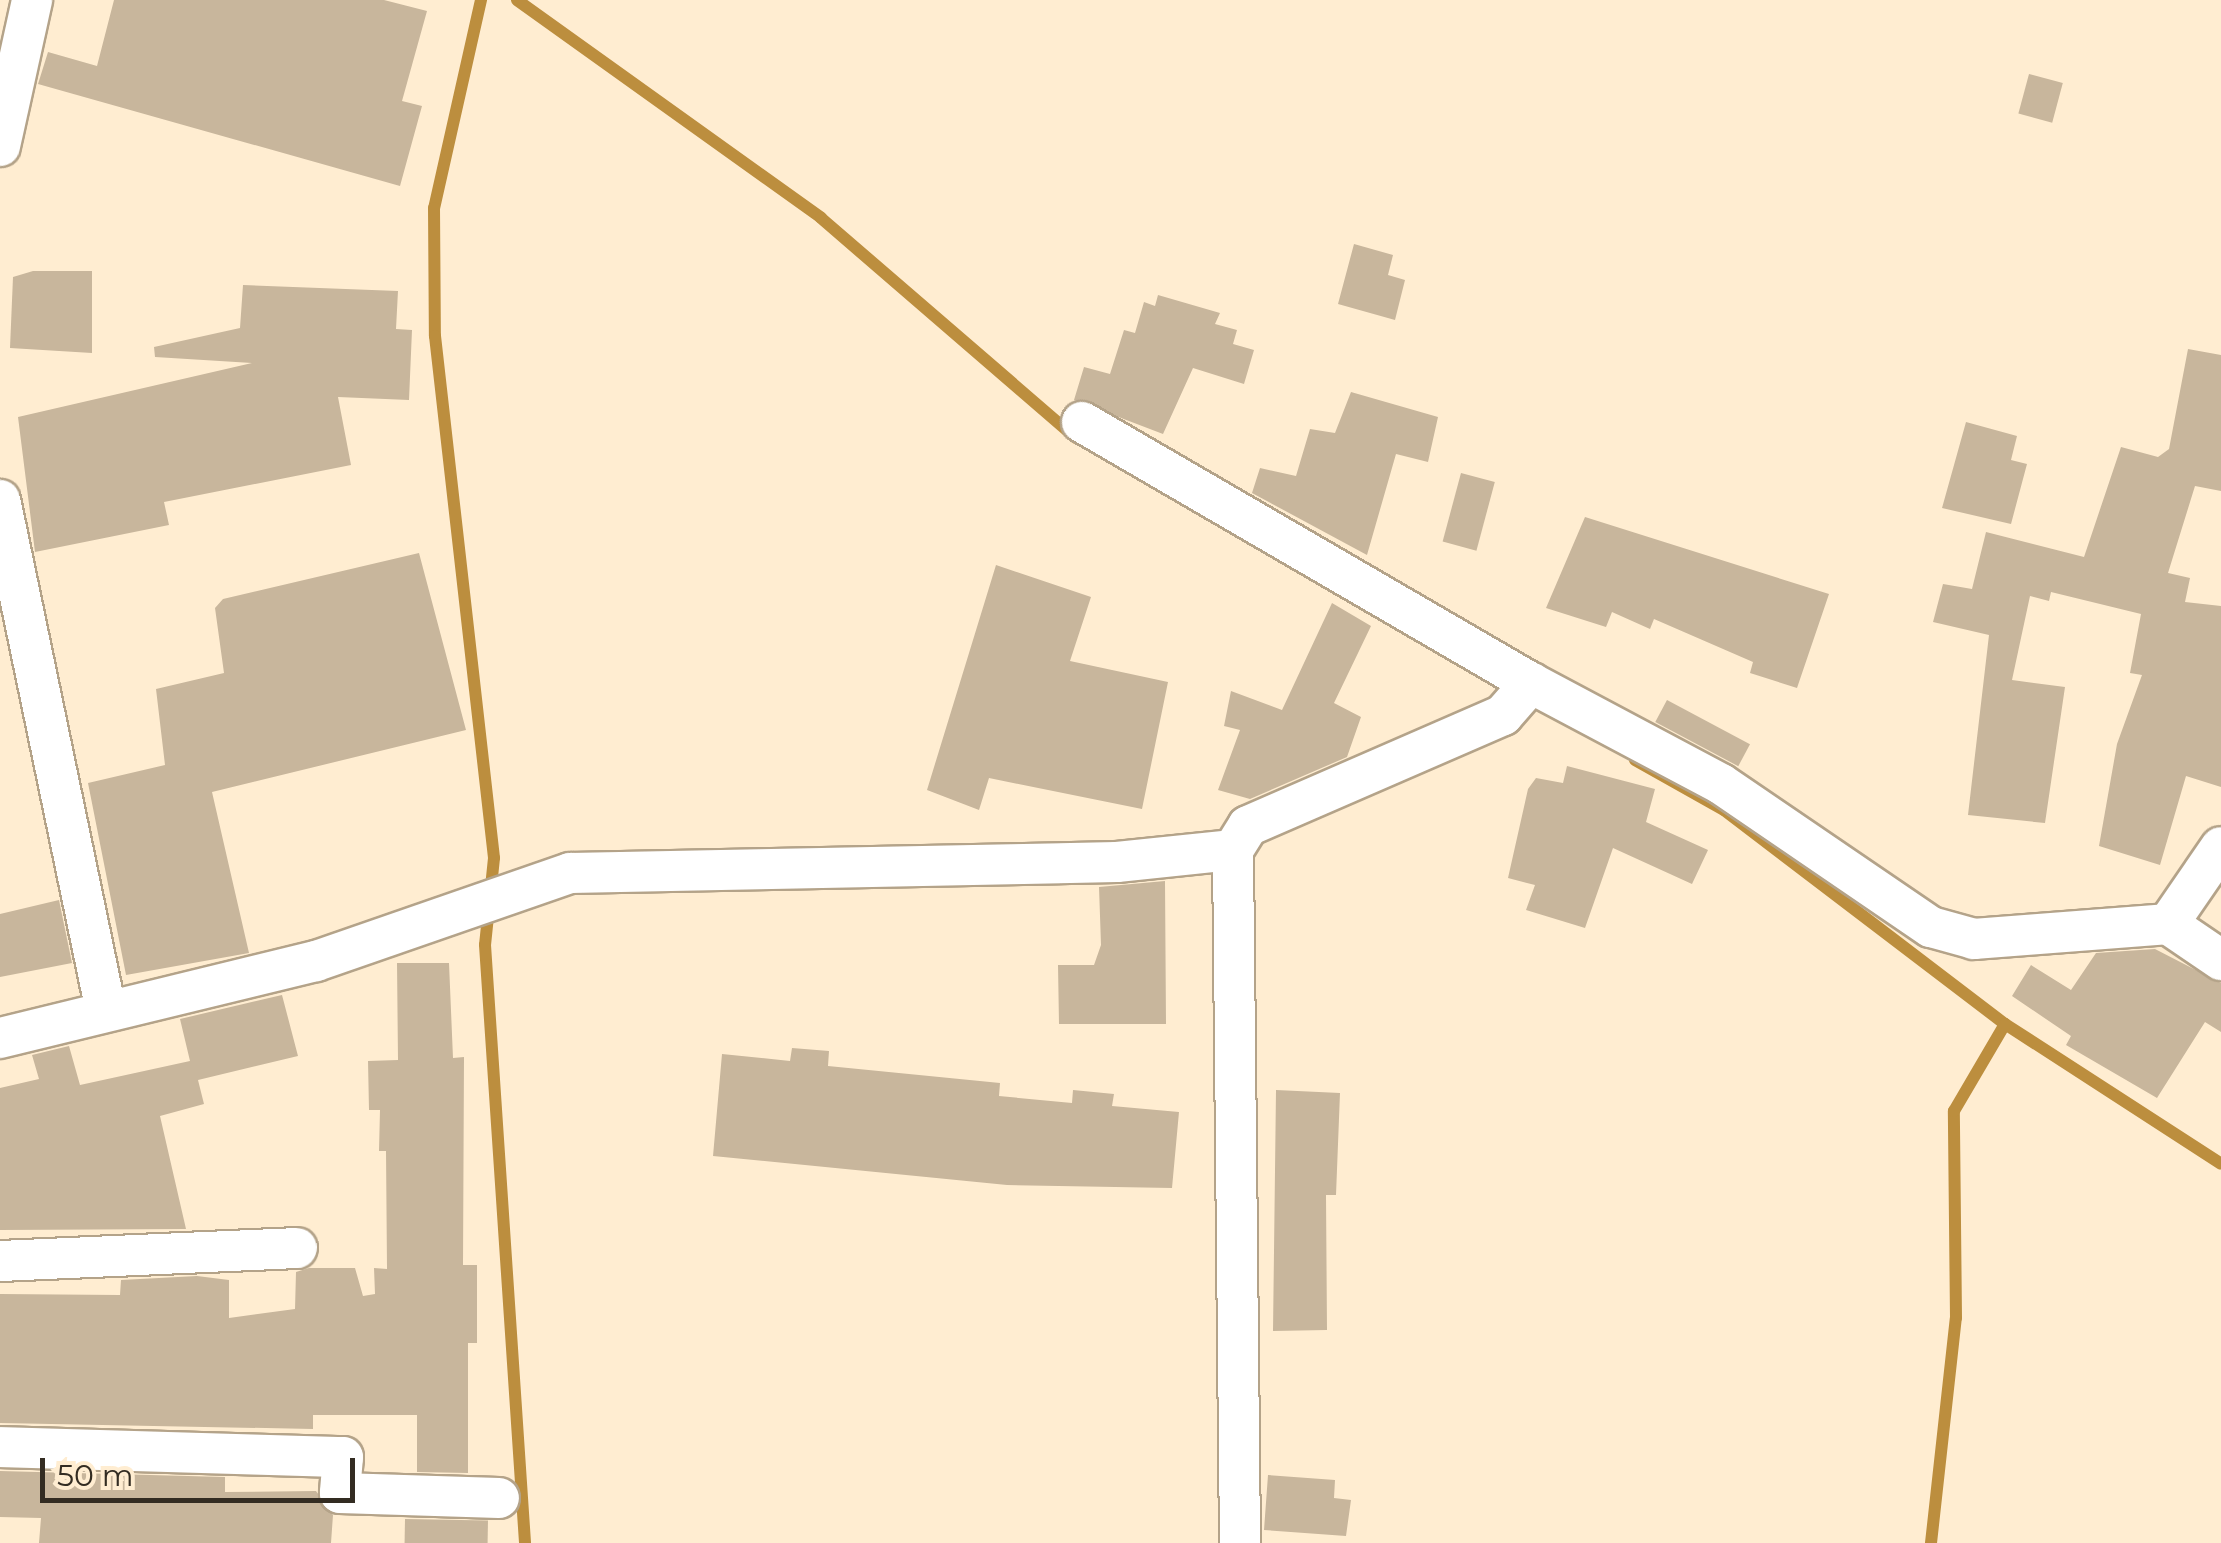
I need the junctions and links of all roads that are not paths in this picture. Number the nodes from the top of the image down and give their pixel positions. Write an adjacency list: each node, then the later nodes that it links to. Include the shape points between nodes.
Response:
1 (32, 0): 2 (street)
2 (0, 146)
3 (1082, 422): 5 (street)
4 (0, 500): 10 (street)
5 (1524, 693): 7 (street, via 1248,826); 8 (street, via 1721,784 1931,927 1974,939)
6 (2221, 847): 8 (street)
7 (1233, 850): 10 (street, via 1117,862 570,873 513,887 316,962); 16 (street)
8 (2168, 924): 9 (street)
9 (2221, 960)
10 (106, 1010): 11 (street)
11 (0, 1038)
12 (298, 1248): 13 (street)
13 (0, 1261)
14 (0, 1448): 15 (street, via 343,1456 340,1493)
15 (499, 1498)
16 (1240, 1543)

